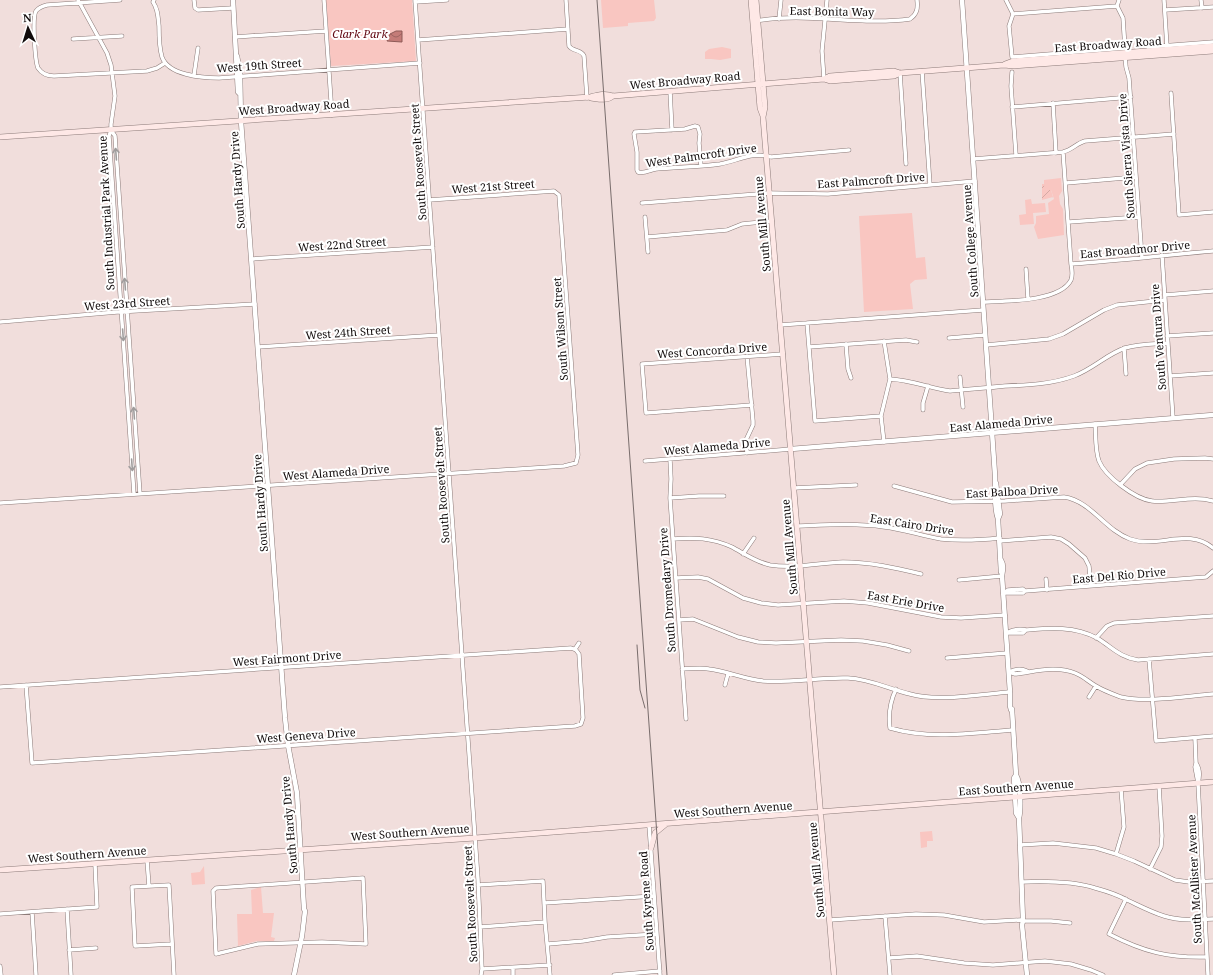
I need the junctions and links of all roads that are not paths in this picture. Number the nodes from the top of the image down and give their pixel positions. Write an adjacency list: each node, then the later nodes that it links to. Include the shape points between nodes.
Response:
1 (120, 0): 18 (street)
2 (148, 0): 19 (street)
3 (194, 0): 23 (street, via 195,9 199,10)
4 (233, 0): 23 (street, South Hardy Drive)
5 (324, 0): 31 (street)
6 (446, 0): 20 (street)
7 (566, 0): 30 (street)
8 (752, 0): 55 (main road, South Mill Avenue)
9 (756, 0): 29 (main road, South Mill Avenue)
10 (781, 0): 27 (street)
11 (827, 0): 28 (street)
12 (917, 0): 28 (street, East Bonita Way, via 918,9 915,16 910,19 869,22)
13 (962, 0): 46 (street, South College Avenue)
14 (1006, 0): 26 (street)
15 (1119, 0): 21 (street)
16 (1164, 0): 25 (street)
17 (1201, 0): 24 (street)
18 (79, 1): 33 (street); 50 (street, via 35,9 38,66 41,74 54,76)
19 (153, 1): 44 (street, via 158,12 161,52)
20 (415, 1): 36 (street, South Roosevelt Street)
21 (1117, 6): 26 (street); 43 (street, South Sierra Vista Drive, via 1123,18)
22 (1213, 7): 24 (street)
23 (233, 8): 34 (street, South Hardy Drive)
24 (1202, 8): 25 (street)
25 (1165, 10): 40 (street)
26 (1013, 14): 43 (street, via 1009,26 1012,57)
27 (779, 19): 28 (street, East Bonita Way); 29 (street, East Bonita Way)
28 (825, 20): 54 (street, via 822,51)
29 (756, 21): 55 (main road, South Mill Avenue)
30 (568, 29): 36 (street); 59 (street, via 570,47 580,51 584,56)
31 (326, 31): 34 (street); 47 (street)
32 (122, 36): 33 (street)
33 (99, 37): 35 (street); 50 (street)
34 (236, 37): 53 (street, South Hardy Drive)
35 (73, 39)
36 (418, 40): 45 (street, South Roosevelt Street)
37 (1213, 42): 40 (street)
38 (1213, 46): 40 (main road, East Broadway Road)
39 (1148, 47): 40 (street)
40 (1168, 47): 43 (main road, East Broadway Road)
41 (198, 48): 52 (street)
42 (1213, 51): 43 (main road, East Broadway Road)
43 (1125, 53): 46 (main road, East Broadway Road); 58 (street, South Sierra Vista Drive)
44 (165, 63): 50 (street, via 147,71); 52 (street, West 19th Street, via 176,71)
45 (420, 63): 47 (street, West 19th Street); 62 (street, South Roosevelt Street)
46 (967, 68): 48 (main road, East Broadway Road); 75 (street, South College Avenue)
47 (329, 69): 53 (street, West 19th Street); 63 (street)
48 (922, 71): 51 (main road, East Broadway Road); 81 (street)
49 (1012, 72): 61 (street)
50 (113, 73): 65 (street, via 115,96)
51 (900, 73): 54 (main road, East Broadway Road, via 894,71 830,76); 76 (street)
52 (194, 75): 53 (street, West 19th Street, via 213,78)
53 (239, 76): 64 (street, South Hardy Drive)
54 (824, 79): 55 (main road, East Broadway Road)
55 (761, 84): 56 (main road, West Broadway Road); 73 (main road, South Mill Avenue, via 760,108)
56 (670, 91): 59 (main road, West Broadway Road, via 613,96 604,94); 66 (street)
57 (1171, 93): 67 (street)
58 (1131, 97): 60 (street); 69 (street, South Sierra Vista Drive)
59 (588, 98): 62 (main road, West Broadway Road)
60 (1053, 103): 61 (street); 72 (street)
61 (1012, 107): 74 (street)
62 (423, 109): 63 (main road, West Broadway Road); 84 (street, South Roosevelt Street)
63 (332, 115): 64 (main road, West Broadway Road)
64 (242, 121): 65 (main road, West Broadway Road); 97 (street, South Hardy Drive)
65 (111, 130): 68 (main road, West Broadway Road); 107 (street, South Industrial Park Avenue, via 109,136); 108 (street, South Industrial Park Avenue, one-way to 65, via 114,136)
66 (672, 130): 77 (street, via 698,127); 77 (street, West Palmcroft Drive, via 635,132 638,172)
67 (1174, 134): 69 (street); 86 (street, via 1179,215)
68 (0, 137)
69 (1133, 137): 71 (street, via 1085,141); 78 (street, South Sierra Vista Drive)
70 (849, 150): 73 (street, West Palmcroft Drive)
71 (1063, 152): 72 (street); 80 (street)
72 (1056, 153): 74 (street)
73 (766, 155): 77 (street, West Palmcroft Drive, via 742,157 721,164); 83 (main road, South Mill Avenue)
74 (1016, 155): 75 (street)
75 (973, 159): 79 (street, South College Avenue)
76 (906, 164)
77 (701, 166)
78 (1136, 177): 80 (street); 88 (street, South Sierra Vista Drive)
79 (975, 181): 81 (street, East Palmcroft Drive); 104 (street, South College Avenue)
80 (1066, 183): 90 (street)
81 (930, 185): 83 (street, East Palmcroft Drive, via 828,194)
82 (557, 193): 84 (street, West 21st Street, via 554,191); 152 (street, South Wilson Street, via 578,455)
83 (770, 194): 85 (street, East Palmcroft Drive); 89 (main road, South Mill Avenue)
84 (429, 200): 92 (street, South Roosevelt Street)
85 (642, 204)
86 (1213, 212)
87 (645, 217): 91 (street)
88 (1139, 217): 90 (street); 96 (street, South Sierra Vista Drive)
89 (772, 221): 91 (street, via 742,224 727,230); 111 (main road, South Mill Avenue)
90 (1069, 222): 98 (street)
91 (646, 237): 94 (street)
92 (433, 247): 97 (street, West 22nd Street); 113 (street, South Roosevelt Street)
93 (1213, 251): 95 (street, East Broadmor Drive)
94 (648, 252)
95 (1162, 255): 96 (street, East Broadmor Drive); 101 (street, South Ventura Drive)
96 (1142, 258): 98 (street, East Broadmor Drive)
97 (252, 259): 105 (street, South Hardy Drive)
98 (1071, 264): 102 (street, East Broadmor Drive, via 1072,275 1067,285 1049,296)
99 (1026, 270): 102 (street)
100 (1213, 291): 101 (street)
101 (1165, 295): 103 (street, South Ventura Drive)
102 (1028, 299): 104 (street, East Broadmor Drive)
103 (1165, 300): 115 (street, South Ventura Drive); 121 (street, via 1117,305 1050,339)
104 (983, 302): 106 (street, South College Avenue)
105 (255, 304): 108 (street, West 23rd Street); 122 (street, South Hardy Drive)
106 (984, 310): 110 (street); 114 (street, South College Avenue)
107 (122, 312): 108 (street, West 23rd Street); 109 (street, West 23rd Street); 159 (street, South Industrial Park Avenue, one-way to 159)
108 (127, 312): 160 (street, South Industrial Park Avenue, one-way to 108)
109 (0, 322)
110 (808, 323): 111 (street); 123 (street)
111 (780, 325): 125 (main road, South Mill Avenue)
112 (1213, 333): 115 (street)
113 (439, 335): 122 (street, West 24th Street); 153 (street, South Roosevelt Street)
114 (985, 335): 116 (street); 121 (street, South College Avenue)
115 (1168, 336): 119 (street, South Ventura Drive)
116 (949, 338)
117 (884, 342): 118 (street); 120 (street); 133 (street)
118 (917, 342)
119 (1168, 343): 124 (street); 130 (street, South Ventura Drive)
120 (846, 344): 123 (street); 132 (street)
121 (986, 345): 136 (street, South College Avenue)
122 (258, 347): 155 (street, South Hardy Drive)
123 (809, 347): 142 (street, via 815,421)
124 (1124, 348): 128 (street); 129 (street)
125 (783, 354): 126 (street, West Concorda Drive); 147 (main road, South Mill Avenue)
126 (747, 356): 138 (street); 138 (street, West Concorda Drive, via 642,364 646,412)
127 (1213, 373): 130 (street)
128 (1080, 374): 134 (street); 136 (street, via 1040,384)
129 (1126, 374)
130 (1170, 376): 143 (street, South Ventura Drive)
131 (960, 377): 137 (street)
132 (851, 378)
133 (890, 378): 135 (street); 142 (street)
134 (1082, 378)
135 (928, 386): 137 (street, via 950,391); 140 (street)
136 (989, 388): 137 (street); 145 (street, South College Avenue)
137 (962, 390): 139 (street)
138 (752, 405): 148 (street, via 753,425 746,440)
139 (963, 407)
140 (923, 410)
141 (1213, 415): 143 (street, East Alameda Drive)
142 (881, 416): 146 (street)
143 (1173, 418): 144 (street, East Alameda Drive)
144 (1095, 424): 145 (street, East Alameda Drive); 154 (street, via 1100,463 1110,476)
145 (992, 433): 146 (street, East Alameda Drive); 163 (street, South College Avenue)
146 (884, 442): 147 (street, East Alameda Drive)
147 (791, 449): 148 (street, West Alameda Drive); 158 (main road, South Mill Avenue)
148 (747, 453): 149 (street, West Alameda Drive)
149 (670, 459): 151 (street, West Alameda Drive); 162 (street, South Dromedary Drive)
150 (1213, 459): 154 (street, via 1174,459 1147,463 1135,469)
151 (645, 461)
152 (576, 464): 153 (street, West Alameda Drive)
153 (449, 473): 155 (street, West Alameda Drive); 196 (street, South Roosevelt Street)
154 (1121, 484): 164 (street, via 1134,495 1151,501 1205,499)
155 (268, 485): 160 (street, West Alameda Drive); 199 (street, South Hardy Drive)
156 (856, 485): 158 (street)
157 (894, 486): 163 (street, East Balboa Drive, via 952,502)
158 (794, 488): 166 (main road, South Mill Avenue)
159 (134, 494): 160 (street, West Alameda Drive); 165 (street, West Alameda Drive)
160 (140, 494)
161 (724, 496): 162 (street)
162 (670, 498): 168 (street, South Dromedary Drive)
163 (997, 501): 169 (street, South College Avenue, via 996,514); 170 (street, East Balboa Drive, via 1073,498)
164 (1213, 502)
165 (0, 503)
166 (797, 526): 169 (street, East Cairo Drive, via 860,525 956,540); 174 (main road, South Mill Avenue)
167 (754, 538): 173 (street)
168 (673, 539): 173 (street, via 699,537 717,541); 178 (street, South Dromedary Drive)
169 (1000, 539): 177 (street, South College Avenue); 181 (street, East Cairo Drive, via 1061,539 1086,558)
170 (1130, 539): 171 (street); 172 (street, East Balboa Drive, via 1150,542 1195,539)
171 (1128, 544)
172 (1213, 548)
173 (743, 554): 174 (street, via 770,565)
174 (800, 565): 176 (street, via 866,563); 184 (main road, South Mill Avenue)
175 (1213, 571): 181 (street, East Del Rio Drive, via 1206,577)
176 (921, 574)
177 (1002, 576): 180 (street); 183 (street, South College Avenue)
178 (676, 578): 184 (street, East Erie Drive, via 708,579 743,598 762,603); 187 (street, South Dromedary Drive)
179 (1046, 579): 182 (street)
180 (959, 580)
181 (1090, 586): 182 (street, East Del Rio Drive)
182 (1047, 590): 183 (street, East Del Rio Drive, via 1008,590)
183 (1004, 593): 185 (street, South College Avenue)
184 (803, 604): 185 (street, East Erie Drive, via 844,601 868,603 941,618); 190 (main road, South Mill Avenue)
185 (1005, 615): 188 (street, South College Avenue)
186 (1213, 616): 189 (street, via 1114,623 1106,626)
187 (679, 620): 190 (street, via 693,619 758,642); 200 (street, South Dromedary Drive)
188 (1006, 633): 189 (street, via 1062,628); 194 (street, South College Avenue)
189 (1096, 638): 198 (street, via 1128,658)
190 (807, 642): 193 (street, via 863,641); 203 (main road, South Mill Avenue)
191 (579, 643): 192 (street)
192 (575, 649): 196 (street, West Fairmont Drive); 215 (street, West Geneva Drive, via 579,654 583,718 581,724)
193 (909, 652)
194 (1008, 653): 197 (street); 201 (street, South College Avenue)
195 (1213, 654): 198 (street)
196 (462, 655): 199 (street, West Fairmont Drive); 215 (street, South Roosevelt Street)
197 (947, 658)
198 (1149, 659): 212 (street)
199 (282, 668): 204 (street, West Fairmont Drive); 218 (street, South Hardy Drive)
200 (682, 669): 202 (street, via 711,669); 213 (street, South Dromedary Drive)
201 (1009, 672): 206 (street, via 1023,669 1068,671 1080,675); 209 (street, South College Avenue)
202 (728, 674): 203 (street, via 762,681); 205 (street)
203 (810, 680): 208 (street, via 849,678); 224 (main road, South Mill Avenue)
204 (26, 685): 207 (street, West Fairmont Drive); 218 (street, West Geneva Drive, via 32,763)
205 (725, 685)
206 (1096, 686): 211 (street); 212 (street, via 1122,697)
207 (0, 687)
208 (896, 689): 209 (street, via 927,697); 214 (street, via 890,706 890,728 934,736)
209 (1010, 692): 214 (street, South College Avenue)
210 (1213, 694): 212 (street)
211 (1089, 697)
212 (1152, 698): 217 (street, via 1156,741)
213 (686, 719)
214 (1013, 730): 223 (street, South College Avenue)
215 (468, 733): 218 (street, West Geneva Drive); 227 (street, South Roosevelt Street)
216 (1213, 736): 217 (street)
217 (1195, 739): 220 (street, South McAllister Avenue)
218 (288, 745): 230 (street, South Hardy Drive, via 296,793)
219 (1213, 782): 220 (main road, East Southern Avenue)
220 (1198, 783): 221 (main road, East Southern Avenue); 236 (street, South McAllister Avenue)
221 (1159, 786): 222 (main road, East Southern Avenue); 234 (street, via 1161,847)
222 (1121, 789): 223 (main road, East Southern Avenue); 231 (street, via 1124,827)
223 (1017, 797): 224 (main road, East Southern Avenue); 228 (street, South College Avenue)
224 (821, 813): 225 (main road, West Southern Avenue); 245 (main road, South Mill Avenue)
225 (666, 824): 226 (main road, West Southern Avenue); 229 (main road, via 655,833)
226 (649, 825): 227 (main road, West Southern Avenue); 229 (street, South Kyrene Road)
227 (475, 838): 230 (main road, West Southern Avenue); 240 (street, South Roosevelt Street)
228 (1020, 845): 231 (street, via 1054,843 1096,848); 239 (street, South College Avenue)
229 (651, 848): 242 (street, South Kyrene Road)
230 (300, 850): 232 (main road, West Southern Avenue); 238 (street, South Hardy Drive)
231 (1116, 854): 234 (street)
232 (147, 860): 233 (main road, West Southern Avenue); 241 (street)
233 (95, 864): 235 (main road, West Southern Avenue); 247 (street, via 97,907)
234 (1150, 869): 236 (street, via 1175,880)
235 (0, 870)
236 (1203, 881): 237 (street); 251 (street, South McAllister Avenue)
237 (1213, 881)
238 (302, 882): 259 (street, South Hardy Drive, via 304,920); 259 (street, via 363,878 366,944); 259 (street, via 216,888 213,891 216,954 258,944)
239 (1022, 882): 243 (street, via 1052,881 1076,884); 254 (street, South College Avenue)
240 (478, 885): 244 (street, via 543,881); 257 (street, South Roosevelt Street)
241 (149, 886): 260 (street, via 169,885); 260 (street, via 132,887 135,946)
242 (654, 896): 244 (street); 258 (street, South Kyrene Road)
243 (1126, 899): 251 (street, via 1165,917); 265 (street, via 1109,934 1162,955)
244 (544, 903): 255 (street)
245 (829, 907): 246 (street); 253 (main road, South Mill Avenue)
246 (820, 908)
247 (67, 910): 248 (street); 263 (street)
248 (32, 912): 249 (street); 273 (street)
249 (0, 914)
250 (885, 916): 253 (street); 254 (street, via 923,914 976,921); 264 (street)
251 (1204, 919): 252 (street); 265 (street, South McAllister Avenue)
252 (1213, 919)
253 (830, 920): 281 (main road, South Mill Avenue)
254 (1024, 921): 256 (street); 266 (street, South College Avenue)
255 (545, 922): 257 (street); 261 (street)
256 (1070, 923)
257 (480, 927): 270 (street, South Roosevelt Street)
258 (657, 934): 261 (street); 271 (street, South Kyrene Road)
259 (301, 942): 276 (street, South Hardy Drive)
260 (172, 944): 275 (street)
261 (548, 944): 267 (street)
262 (96, 948): 263 (street)
263 (69, 950): 274 (street)
264 (889, 958): 266 (street, via 917,956 993,965); 282 (street)
265 (1207, 958): 285 (street, South McAllister Avenue)
266 (1026, 963): 283 (street, South College Avenue); 284 (street, via 1045,961 1071,964)
267 (550, 965): 269 (street); 279 (street)
268 (0, 966): 272 (street)
269 (513, 968): 270 (street); 278 (street)
270 (482, 969): 277 (street, South Roosevelt Street)
271 (660, 973): 280 (street)
272 (0, 975)
273 (36, 975)
274 (71, 975)
275 (174, 975)
276 (294, 975)
277 (481, 975)
278 (513, 975)
279 (550, 975)
280 (614, 975)
281 (834, 975)
282 (890, 975)
283 (1027, 975)
284 (1103, 975)
285 (1208, 975)

